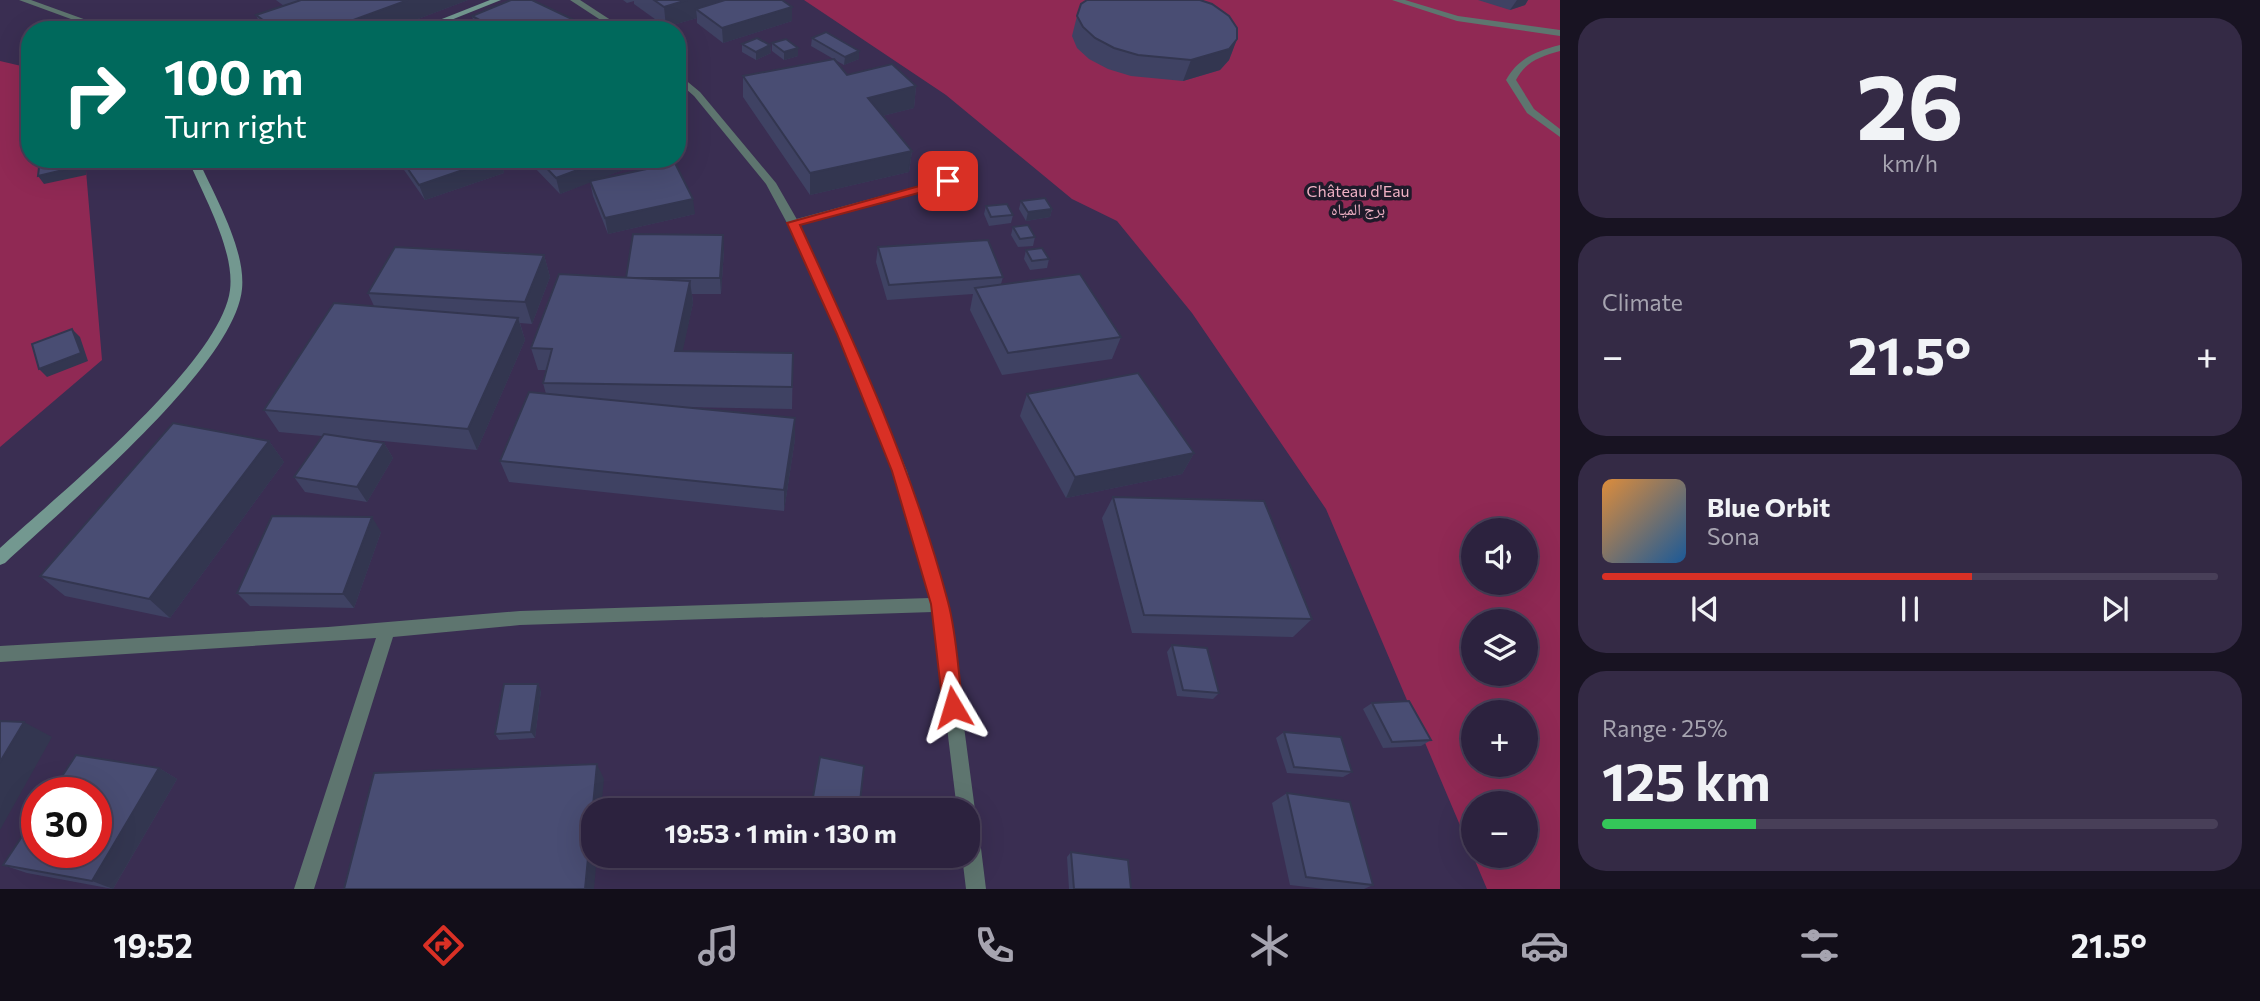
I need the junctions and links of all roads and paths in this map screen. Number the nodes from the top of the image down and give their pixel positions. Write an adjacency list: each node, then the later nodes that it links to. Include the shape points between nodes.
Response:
1 (23, 0): 5 (street)
2 (497, 0): 6 (street)
3 (574, 0): 7 (street)
4 (1396, 0): 8 (street, via 1457,18)
5 (84, 21)
6 (442, 21)
7 (608, 21)
8 (1560, 33)
9 (1560, 48): 11 (street, via 1528,59 1515,69 1511,80 1530,111)
10 (686, 84): 14 (street, via 771,183)
11 (1560, 134)
12 (197, 168): 15 (street, via 234,260 236,290 231,313 216,342 173,395)
13 (948, 181): 14 (street)
14 (793, 223): 16 (street, via 900,471)
15 (0, 558)
16 (940, 604): 17 (street, via 520,618); 19 (street)
17 (387, 629): 18 (street); 21 (street)
18 (0, 654)
19 (964, 798)
20 (973, 868): 22 (street)
21 (304, 889)
22 (976, 889)

